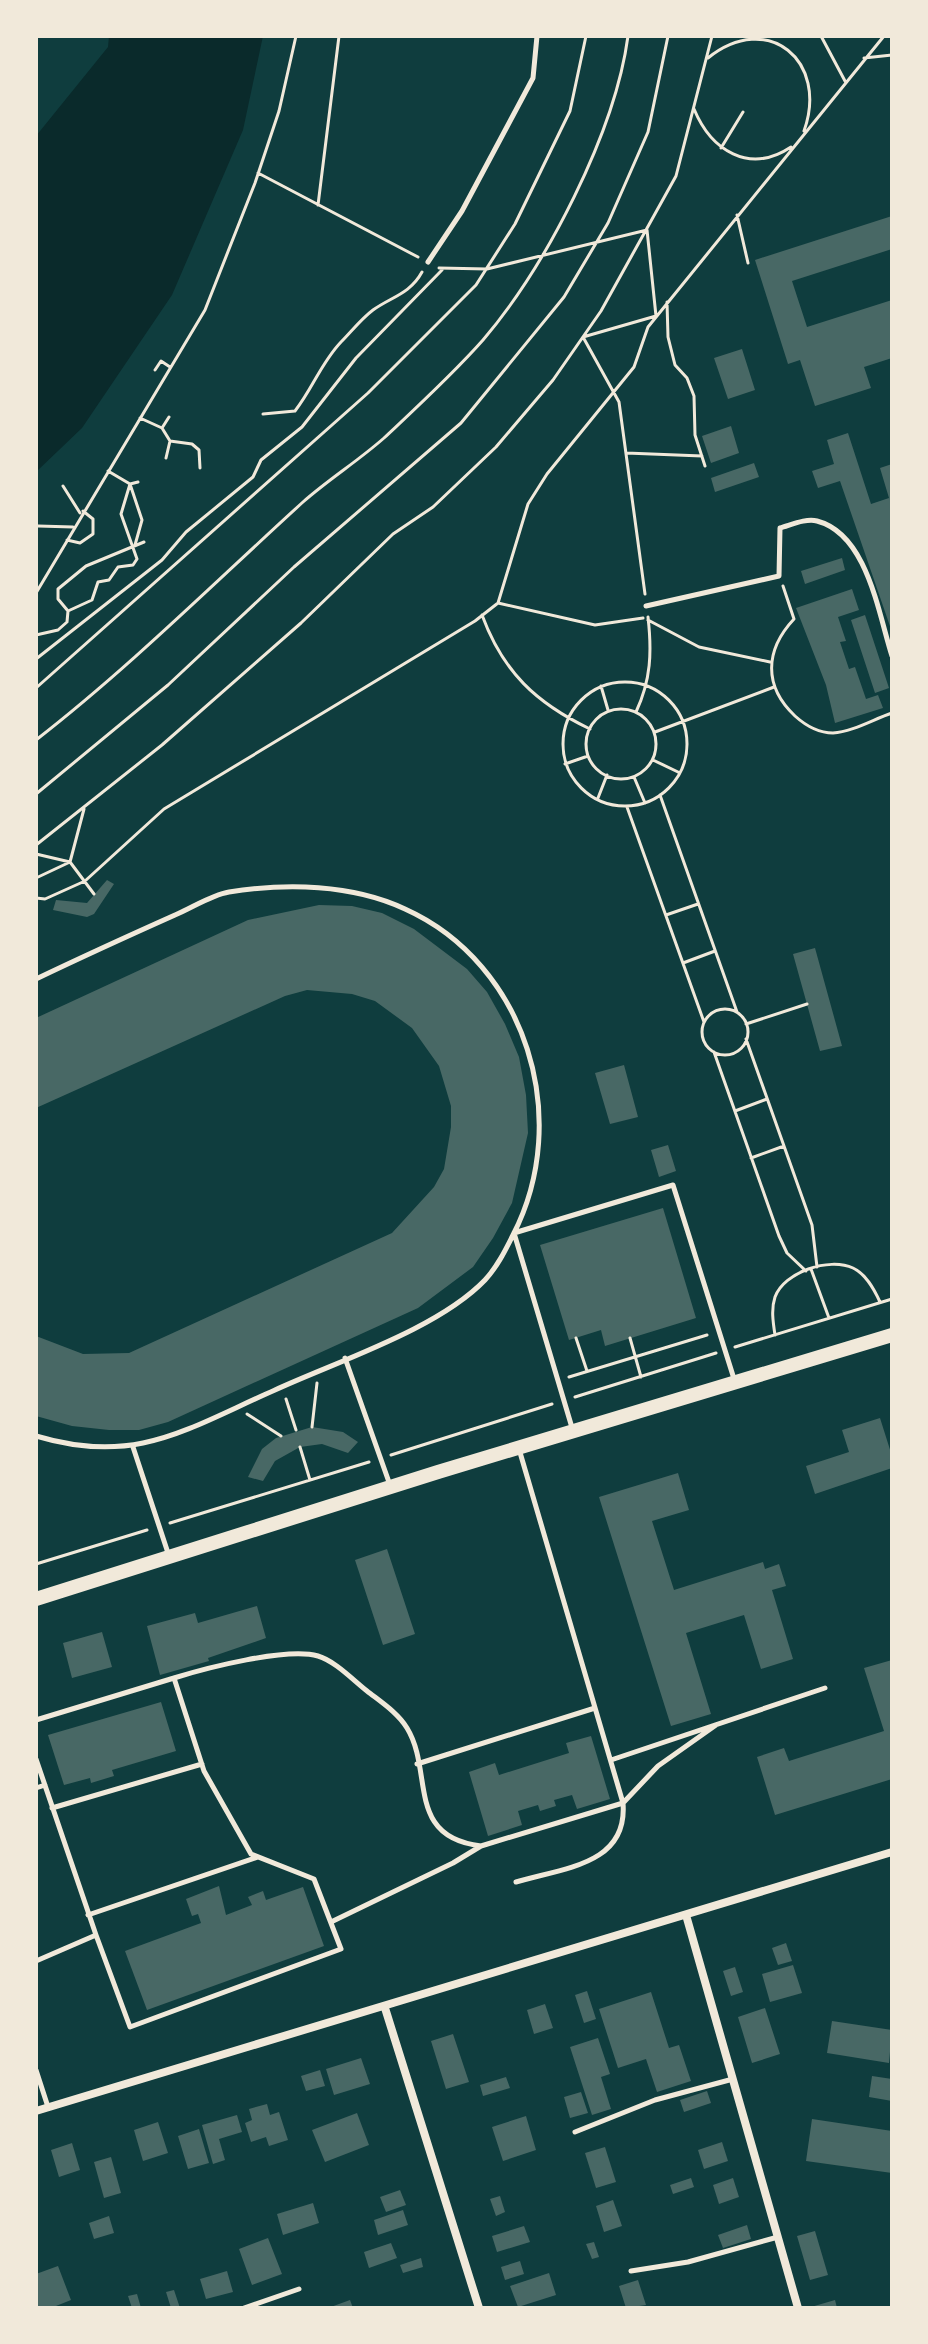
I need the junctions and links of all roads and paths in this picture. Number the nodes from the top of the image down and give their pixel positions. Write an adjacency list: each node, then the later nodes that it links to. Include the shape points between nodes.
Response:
1 (296, 36): 21 (path)
2 (339, 36): 22 (path)
3 (537, 36): 27 (lane, via 533,78 462,211)
4 (586, 36): 29 (path, via 570,111)
5 (628, 36): 26 (path, via 602,129)
6 (668, 36): 25 (path, via 648,132)
7 (712, 36): 13 (path)
8 (782, 36): 11 (path)
9 (821, 36): 15 (path)
10 (884, 36): 14 (path)
11 (777, 44): 13 (path, via 743,40); 18 (path, via 800,63 809,80 812,100)
12 (892, 55): 14 (path)
13 (708, 58): 16 (path)
14 (864, 58): 15 (path)
15 (845, 81): 18 (path)
16 (694, 109): 20 (path, via 706,134); 24 (path, via 676,176)
17 (743, 112): 20 (path)
18 (803, 134): 19 (path)
19 (793, 146): 20 (path, via 749,160); 23 (path)
20 (721, 148)
21 (258, 173): 22 (path); 34 (path, via 205,310)
22 (318, 205): 27 (path)
23 (737, 215): 28 (path); 31 (path)
24 (647, 230): 25 (path); 32 (path); 33 (path)
25 (596, 243): 26 (path); 86 (path, via 564,297 461,423 168,685)
26 (541, 256): 29 (path); 79 (path, via 482,341 382,439)
27 (428, 262): 30 (path); 37 (path, via 416,283 373,310 330,354 295,411)
28 (748, 263)
29 (487, 269): 30 (path); 71 (path, via 453,311 368,393)
30 (442, 270): 66 (path, via 356,358 302,427 261,460 253,477 186,532 162,560)
31 (667, 302): 32 (path); 43 (path, via 668,337 675,365 694,396 695,435)
32 (656, 316): 33 (path); 36 (path, via 634,367)
33 (583, 337): 36 (path); 90 (path, via 496,447 433,507 393,534 301,623)
34 (170, 367): 35 (path, via 161,361); 39 (path)
35 (155, 370)
36 (613, 392): 42 (path); 59 (path, via 528,504)
37 (263, 414)
38 (169, 417): 40 (path)
39 (140, 418): 40 (path); 47 (path)
40 (162, 428): 41 (path)
41 (170, 441): 44 (path); 46 (path, via 199,450)
42 (626, 453): 43 (path); 60 (path)
43 (702, 456): 45 (path)
44 (166, 458)
45 (705, 466)
46 (200, 468)
47 (108, 471): 49 (path); 51 (path)
48 (138, 482): 49 (path)
49 (130, 484): 56 (path, via 142,520); 56 (path, via 121,514)
50 (63, 486): 51 (path)
51 (82, 513): 53 (path); 54 (path, via 93,519 93,534 80,543)
52 (38, 526): 53 (path)
53 (73, 527): 54 (path)
54 (67, 540): 58 (path)
55 (144, 542): 56 (path)
56 (135, 545): 61 (path, via 135,564 118,567 109,580 98,582 92,600); 61 (path, via 86,566 58,589 58,599)
57 (779, 576): 60 (lane); 65 (lane, via 780,528 814,519 840,531 858,552); 67 (path, via 794,619 782,632)
58 (36, 593)
59 (498, 603): 62 (path); 63 (path, via 595,625)
60 (646, 606): 63 (path)
61 (68, 611): 64 (path, via 63,627)
62 (482, 615): 75 (path, via 492,640 532,695); 96 (path, via 164,809)
63 (648, 619): 67 (path, via 699,647); 69 (path)
64 (36, 635)
65 (892, 656)
66 (36, 659)
67 (770, 662): 70 (path)
68 (601, 686): 69 (path, via 634,682); 72 (path); 75 (path)
69 (648, 687): 73 (path); 76 (path, via 671,702)
70 (774, 687): 74 (path, via 789,710 816,730 834,733); 76 (path)
71 (36, 688)
72 (608, 711): 73 (path); 77 (path)
73 (636, 712): 78 (path)
74 (892, 713)
75 (568, 718): 77 (path); 82 (path, via 562,743)
76 (683, 722): 78 (path); 83 (path, via 686,759)
77 (590, 729): 80 (path)
78 (655, 732): 81 (path)
79 (36, 740)
80 (589, 756): 82 (path); 84 (path)
81 (653, 760): 83 (path); 85 (path)
82 (565, 764): 88 (path, via 575,782)
83 (680, 772): 87 (path)
84 (607, 775): 85 (path); 88 (path)
85 (634, 777): 89 (path)
86 (36, 794)
87 (660, 795): 89 (path); 99 (path)
88 (597, 799): 91 (path)
89 (645, 803): 91 (path)
90 (86, 806): 92 (path); 94 (path)
91 (627, 807): 100 (path)
92 (36, 845)
93 (36, 854): 94 (path)
94 (70, 862): 95 (path); 96 (path)
95 (36, 878)
96 (85, 881): 97 (path); 98 (path)
97 (94, 894)
98 (36, 898)
99 (698, 904): 100 (path); 101 (path)
100 (666, 915): 102 (path)
101 (715, 951): 102 (path); 105 (path)
102 (683, 963): 106 (path)
103 (36, 979): 114 (lane, via 225,893 279,887 338,890 383,900 426,920 488,972 533,1064 540,1159)
104 (807, 1004): 107 (path)
105 (737, 1012): 106 (path, via 720,1009); 107 (path)
106 (704, 1022): 109 (path, via 703,1039)
107 (746, 1024): 108 (path)
108 (746, 1039): 109 (path, via 733,1053); 110 (path)
109 (714, 1052): 111 (path)
110 (767, 1099): 111 (path); 112 (path)
111 (735, 1111): 113 (path)
112 (784, 1146): 113 (path); 115 (path, via 812,1225)
113 (751, 1158): 117 (path, via 787,1253)
114 (514, 1233): 121 (lane, via 673,1185); 128 (lane, via 486,1278 465,1298 431,1320); 132 (lane)
115 (817, 1267): 116 (path); 119 (path, via 853,1268 866,1277)
116 (811, 1269): 117 (path); 120 (path)
117 (806, 1271): 122 (path, via 790,1278 775,1297)
118 (892, 1299): 119 (path)
119 (881, 1303): 120 (path)
120 (829, 1318): 122 (path)
121 (719, 1331): 126 (lane); 127 (path)
122 (775, 1335): 126 (path)
123 (892, 1335): 133 (main road)
124 (576, 1338): 130 (path)
125 (630, 1338): 127 (path)
126 (725, 1350): 131 (path); 133 (lane)
127 (635, 1357): 130 (path); 131 (path)
128 (345, 1358): 129 (lane); 145 (lane)
129 (318, 1370): 134 (lane); 137 (path)
130 (587, 1371): 132 (path)
131 (641, 1377): 135 (path)
132 (558, 1380): 135 (lane)
133 (735, 1383): 139 (main road)
134 (282, 1386): 136 (lane); 138 (path)
135 (564, 1401): 139 (lane); 145 (path)
136 (237, 1407): 141 (path); 142 (lane, via 160,1441)
137 (312, 1427)
138 (296, 1430)
139 (574, 1432): 144 (main road)
140 (36, 1436): 142 (lane, via 84,1447)
141 (281, 1436)
142 (133, 1447): 148 (lane)
143 (300, 1447): 146 (path)
144 (519, 1448): 147 (main road); 154 (lane)
145 (381, 1458): 146 (path); 147 (lane)
146 (310, 1480): 148 (path)
147 (391, 1487): 149 (main road)
148 (159, 1526): 149 (lane); 150 (path)
149 (170, 1557): 151 (main road)
150 (36, 1564)
151 (36, 1599)
152 (174, 1678): 155 (lane); 159 (lane); 160 (lane, via 236,1663 320,1656 395,1713 408,1728)
153 (825, 1688): 156 (lane)
154 (595, 1708): 158 (lane); 160 (lane)
155 (36, 1720)
156 (716, 1725): 158 (lane); 163 (lane, via 647,1776)
157 (36, 1759): 161 (lane)
158 (611, 1760): 163 (lane)
159 (202, 1764): 164 (lane); 167 (lane, via 251,1854)
160 (417, 1764): 165 (lane, via 433,1819 454,1838)
161 (45, 1785): 162 (lane); 164 (lane)
162 (36, 1788)
163 (623, 1803): 165 (lane); 168 (lane, via 622,1833 603,1853)
164 (52, 1808): 169 (lane)
165 (481, 1846): 171 (lane)
166 (892, 1852): 170 (street)
167 (259, 1857): 169 (lane); 171 (lane, via 314,1879)
168 (516, 1882)
169 (88, 1915): 172 (lane)
170 (686, 1915): 174 (street); 176 (street)
171 (331, 1922): 172 (lane, via 341,1949 130,2027)
172 (96, 1935): 173 (lane)
173 (36, 1961)
174 (385, 2008): 177 (street); 184 (street)
175 (36, 2070): 177 (lane)
176 (733, 2079): 179 (lane, via 655,2100); 180 (street)
177 (49, 2107): 178 (street)
178 (36, 2111)
179 (575, 2132)
180 (778, 2237): 181 (lane, via 688,2262); 185 (street)
181 (631, 2271)
182 (299, 2289): 183 (lane)
183 (244, 2308)
184 (479, 2308)
185 (798, 2308)

